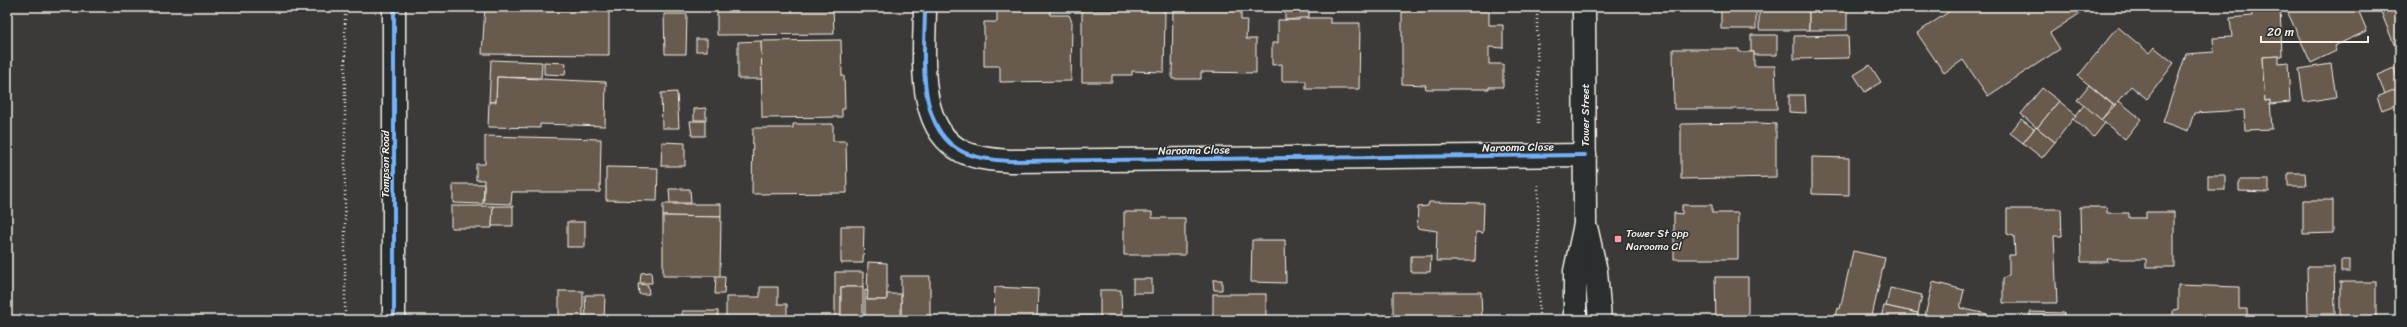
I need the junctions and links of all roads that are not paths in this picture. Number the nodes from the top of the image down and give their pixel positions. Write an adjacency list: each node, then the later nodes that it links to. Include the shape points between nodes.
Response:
1 (394, 7): 6 (street, Tompson Road)
2 (925, 7): 4 (street, Narooma Close, via 925,79 932,119 945,137 963,152 987,159 1011,161)
3 (1584, 7): 4 (street, Tower Street)
4 (1585, 156): 5 (street, Tower Street)
5 (1585, 224): 7 (street, Tower Street, via 1575,271); 8 (street, Tower Street, via 1596,271)
6 (394, 320)
7 (1575, 320)
8 (1600, 320)

